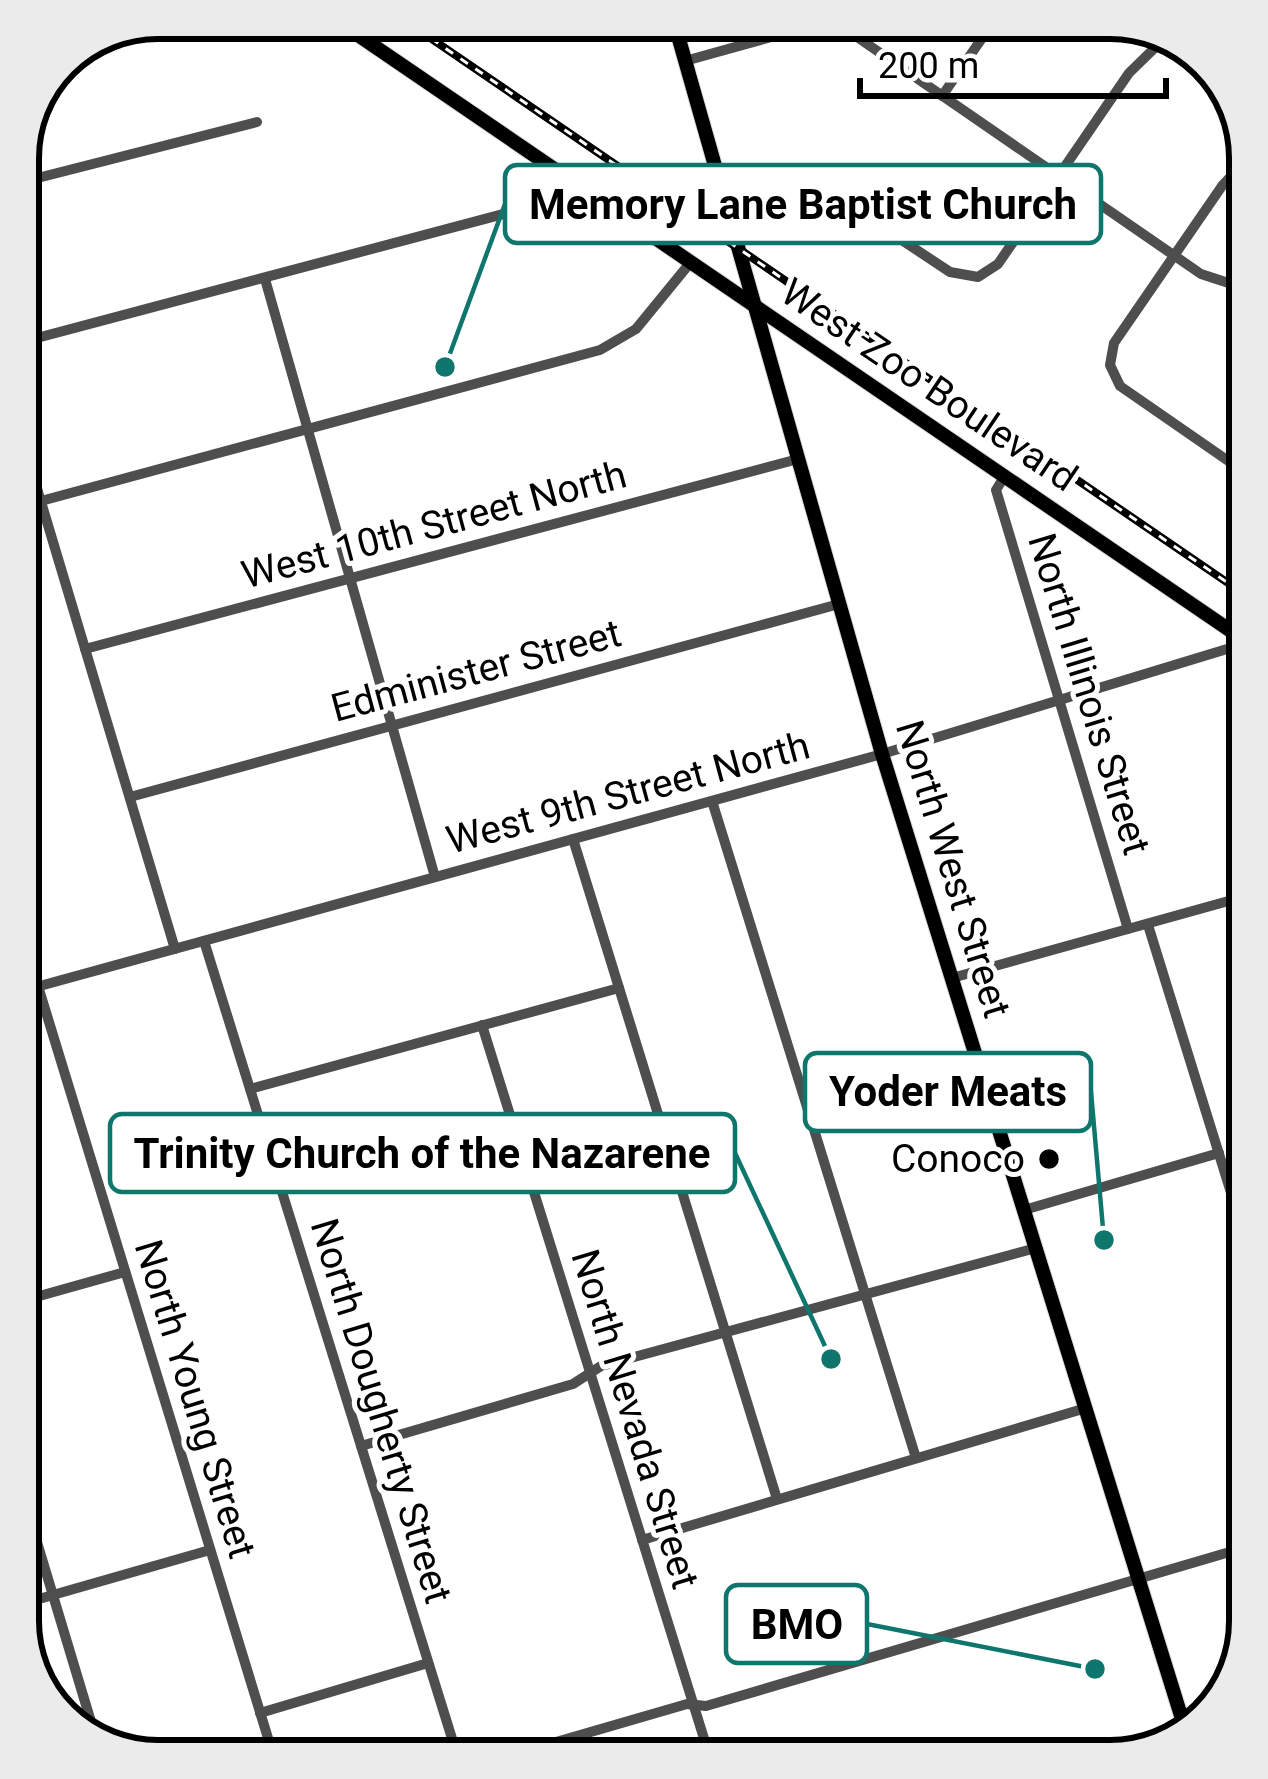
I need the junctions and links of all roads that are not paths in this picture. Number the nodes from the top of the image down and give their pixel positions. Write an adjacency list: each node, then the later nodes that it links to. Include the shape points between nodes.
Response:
1 (364, 39): 14 (main road, West Zoo Boulevard)
2 (679, 39): 7 (main road, North West Street)
3 (758, 39): 7 (street)
4 (858, 39): 8 (street)
5 (982, 39): 8 (street)
6 (1153, 47): 10 (street)
7 (685, 61): 13 (main road, North West Street)
8 (943, 96): 10 (street)
9 (257, 122): 11 (street)
10 (1059, 176): 13 (street, via 998,264 974,278 950,272 802,174); 15 (street)
11 (39, 178)
12 (1229, 178): 15 (street)
13 (721, 187): 19 (main road, North West Street)
14 (586, 192): 16 (main road, West Zoo Boulevard); 17 (street)
15 (1175, 255): 18 (street); 23 (street, via 1114,343 1112,375)
16 (690, 263): 19 (main road, West Zoo Boulevard); 21 (street, via 636,328 600,350)
17 (266, 279): 20 (street); 21 (street)
18 (1229, 285)
19 (755, 307): 22 (main road, North West Street); 24 (main road, West Zoo Boulevard)
20 (39, 338)
21 (308, 429): 26 (street); 27 (street)
22 (798, 459): 27 (street, West 10th Street North); 28 (main road, North West Street)
23 (1229, 461)
24 (1004, 477): 29 (main road, West Zoo Boulevard); 32 (street, North Illinois Street, via 996,490)
25 (39, 494): 26 (street)
26 (41, 501): 30 (street)
27 (350, 578): 30 (street, West 10th Street North); 33 (street)
28 (839, 604): 33 (street, Edminister Street); 34 (main road, North West Street)
29 (1229, 629)
30 (85, 649): 35 (street)
31 (1229, 649): 32 (street, West 9th Street North)
32 (1058, 701): 34 (street, West 9th Street North); 41 (street, North Illinois Street)
33 (392, 725): 35 (street, Edminister Street); 38 (street)
34 (883, 754): 36 (street, West 9th Street North); 44 (main road, North West Street)
35 (130, 797): 43 (street)
36 (712, 801): 37 (street, West 9th Street North); 55 (street)
37 (573, 839): 38 (street, West 9th Street North); 46 (street)
38 (434, 878): 42 (street, West 9th Street North)
39 (1229, 901): 40 (street)
40 (1148, 925): 41 (street); 50 (street)
41 (1129, 929): 44 (street)
42 (204, 941): 43 (street, West 9th Street North); 49 (street, North Dougherty Street)
43 (175, 950): 45 (street, West 9th Street North)
44 (952, 978): 52 (main road, North West Street)
45 (39, 986)
46 (620, 988): 48 (street); 57 (street)
47 (39, 989): 54 (street, North Young Street)
48 (482, 1025): 49 (street); 58 (street, North Nevada Street)
49 (250, 1089): 60 (street, North Dougherty Street)
50 (1219, 1153): 51 (street); 52 (street)
51 (1229, 1178)
52 (1024, 1210): 53 (main road, North West Street)
53 (1036, 1248): 55 (street); 59 (main road, North West Street)
54 (125, 1272): 56 (street); 65 (street, North Young Street)
55 (865, 1294): 57 (street); 61 (street)
56 (39, 1296)
57 (727, 1331): 58 (street); 62 (street)
58 (590, 1374): 60 (street); 63 (street, North Nevada Street)
59 (1085, 1408): 61 (street); 67 (main road, North West Street)
60 (361, 1446): 70 (street, North Dougherty Street)
61 (916, 1458): 62 (street)
62 (777, 1499): 63 (street)
63 (641, 1540): 71 (street, North Nevada Street)
64 (39, 1549): 68 (street)
65 (210, 1550): 68 (street); 72 (street, North Young Street)
66 (1229, 1552): 67 (street)
67 (1139, 1579): 71 (street); 73 (main road, North West Street)
68 (53, 1595): 69 (street); 74 (street)
69 (39, 1599)
70 (428, 1663): 72 (street); 76 (street, North Dougherty Street)
71 (693, 1705): 77 (street); 78 (street, North Nevada Street)
72 (260, 1713): 75 (street, North Young Street)
73 (1181, 1716)
74 (90, 1718)
75 (268, 1740)
76 (452, 1740)
77 (567, 1740)
78 (704, 1740)

